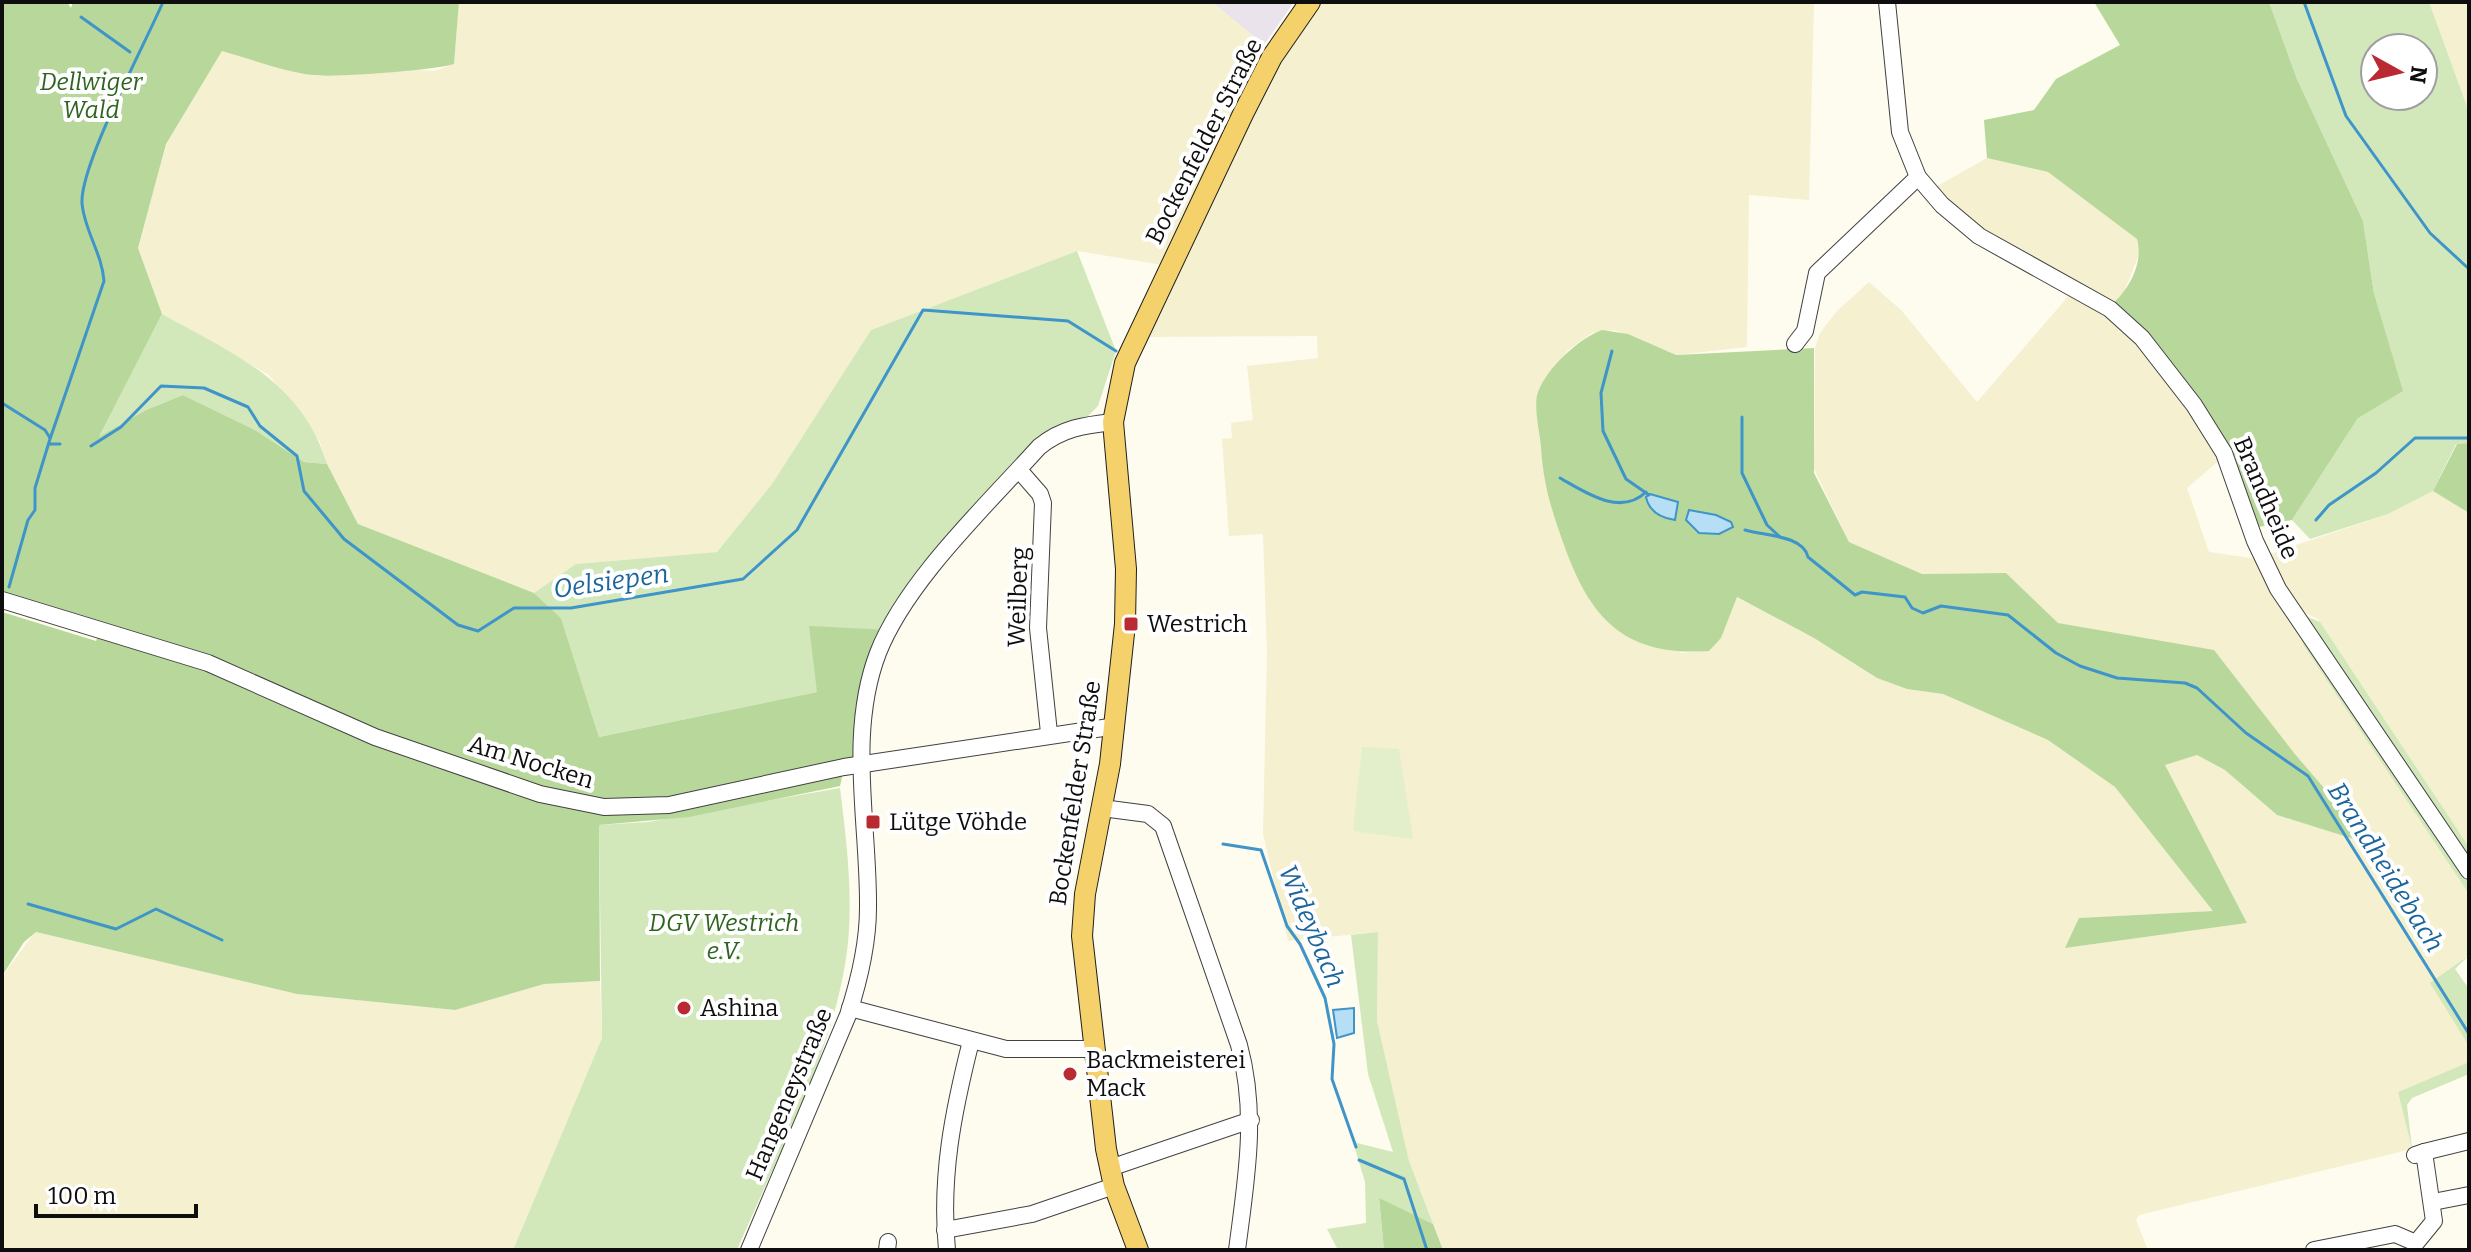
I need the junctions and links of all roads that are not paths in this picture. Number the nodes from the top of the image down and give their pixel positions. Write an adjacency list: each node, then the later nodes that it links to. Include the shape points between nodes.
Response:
1 (1310, 2): 5 (main road, Bockenfelder Straße, via 1272,57 1137,337 1119,378)
2 (1887, 2): 3 (street, Brandheide, via 1900,132)
3 (1918, 177): 4 (street, via 1817,273 1809,319); 12 (street, Brandheide, via 1979,236 2110,309 2142,338 2224,453 2278,589)
4 (1795, 344)
5 (1113, 422): 6 (street, via 1052,436); 8 (main road, Bockenfelder Straße, via 1126,587)
6 (1019, 470): 9 (street, Weilberg, via 1043,503 1038,628); 10 (street, via 911,594 889,630 866,696)
7 (2, 600): 10 (street, Am Nocken, via 208,663 375,737 577,804 654,807)
8 (1116, 726): 9 (street, Am Nocken); 11 (main road, Bockenfelder Straße)
9 (1049, 733): 10 (street, Am Nocken)
10 (862, 765): 13 (street, via 868,908 864,954)
11 (1102, 808): 15 (main road, Bockenfelder Straße, via 1082,920); 16 (street, via 1148,814 1163,826 1239,1045)
12 (2469, 871)
13 (850, 1008): 14 (street, Hangeneystraße); 24 (street, Hangeneystraße)
14 (971, 1041): 15 (street, Hangeneystraße, via 1006,1049); 21 (street, via 948,1142)
15 (1094, 1049): 18 (main road, Bockenfelder Straße)
16 (1251, 1120): 18 (street); 27 (street)
17 (2469, 1141): 20 (street, via 2420,1153)
18 (1112, 1177): 21 (street, via 1032,1214); 26 (main road, Bockenfelder Straße)
19 (2469, 1195): 20 (street)
20 (2433, 1202): 22 (street, via 2434,1221)
21 (945, 1230): 25 (street)
22 (2416, 1248): 23 (street, via 2395,1234)
23 (2323, 1249)
24 (749, 1250)
25 (947, 1250)
26 (1138, 1250)
27 (1237, 1250)

